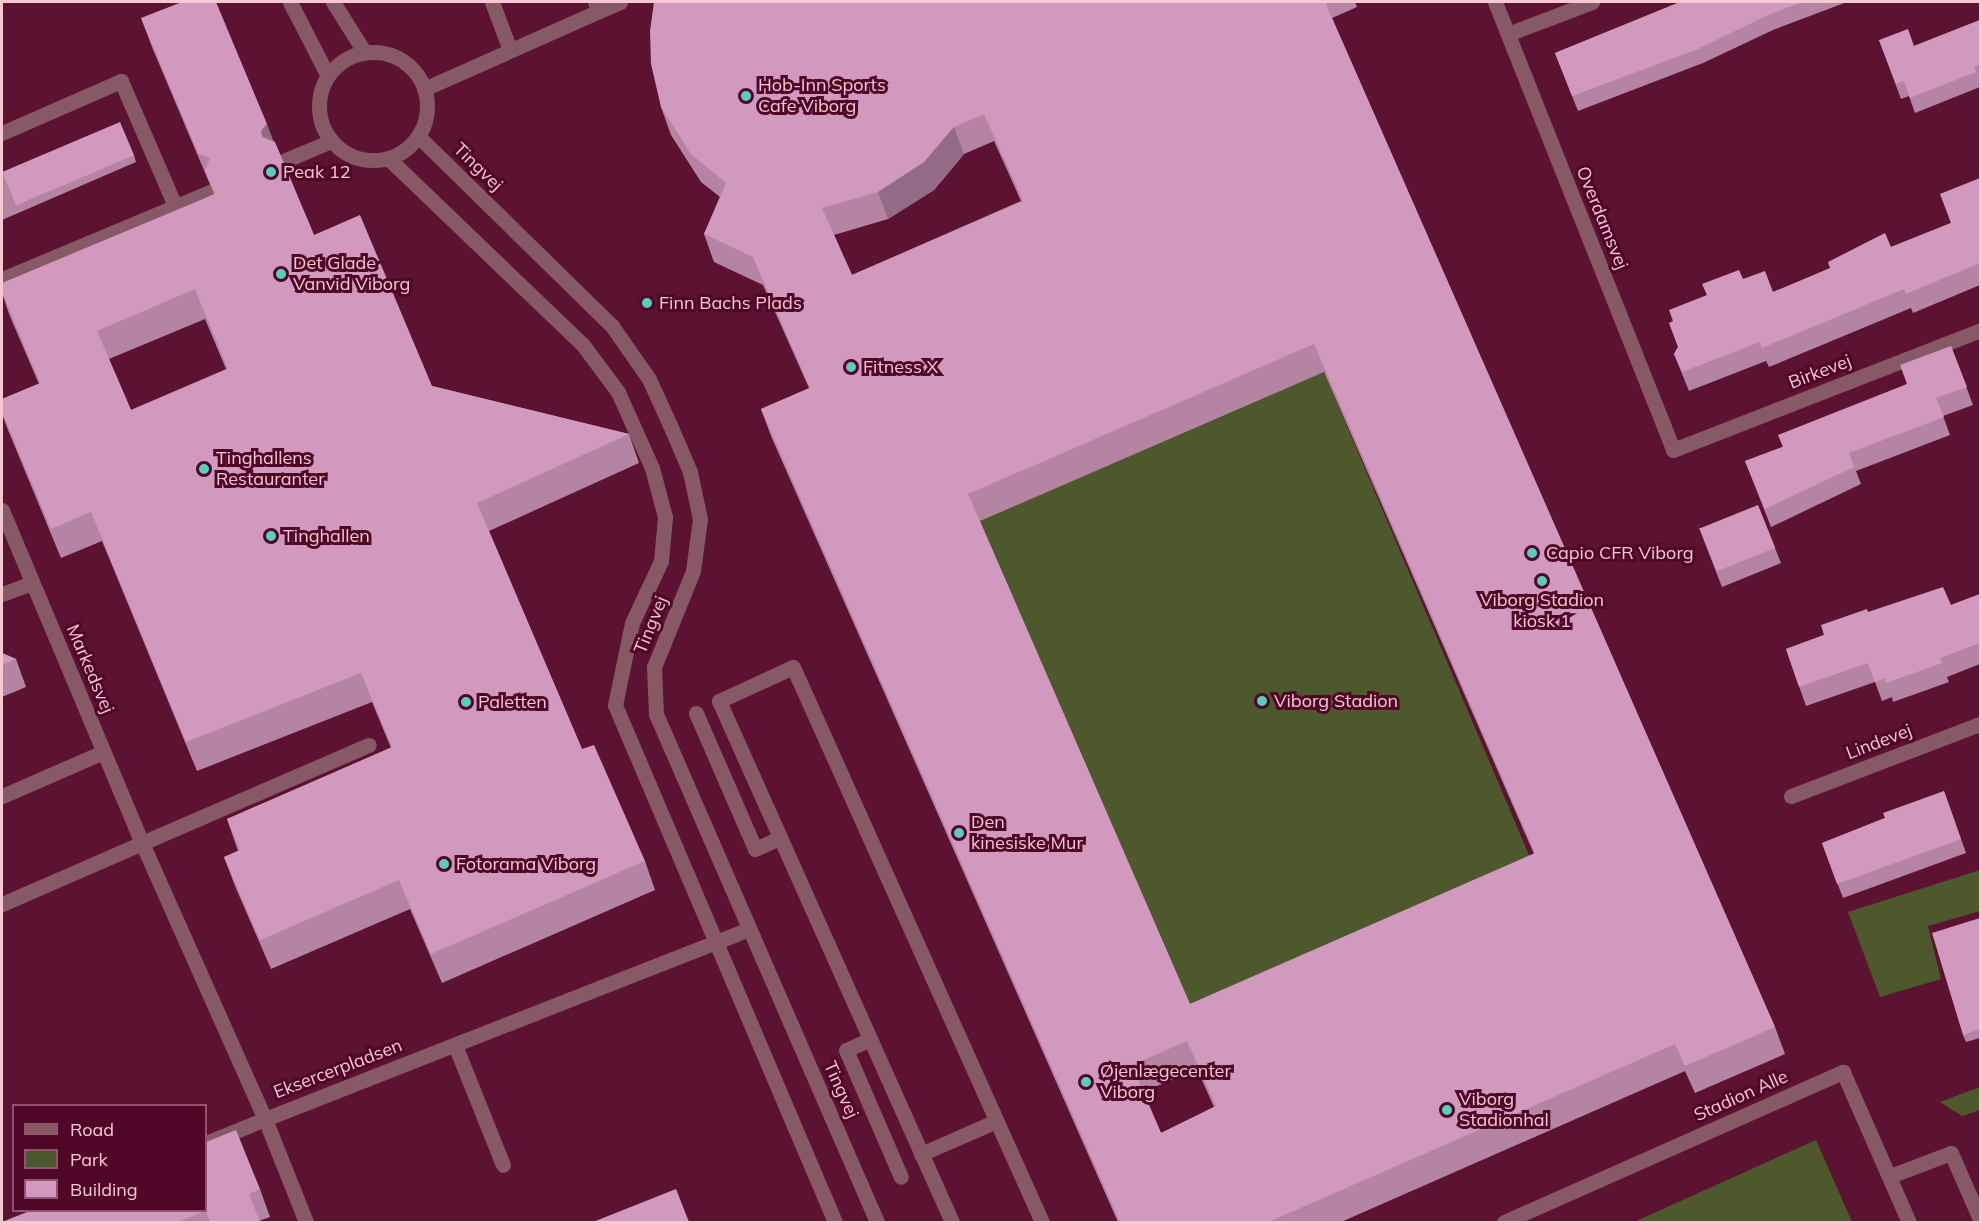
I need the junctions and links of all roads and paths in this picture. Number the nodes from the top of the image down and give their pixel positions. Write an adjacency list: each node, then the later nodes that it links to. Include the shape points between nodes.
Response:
1 (290, 2): 11 (street)
2 (333, 2): 10 (street)
3 (492, 2): 9 (street)
4 (620, 2): 7 (street)
5 (1495, 2): 8 (street, Overdamsvej)
6 (1592, 2): 8 (street)
7 (597, 6): 9 (street)
8 (1508, 34): 22 (street, Overdamsvej)
9 (510, 50): 12 (street)
10 (365, 53): 11 (street, via 344,61); 12 (street, via 384,53 402,60 415,72)
11 (328, 76): 15 (street, via 319,109)
12 (424, 89): 14 (street, via 425,121)
13 (2, 133): 19 (street, via 121,81)
14 (418, 136): 16 (street); 35 (street, Tingvej, via 612,326 649,379 686,463 697,495 698,542 687,587 654,667 653,694 667,743)
15 (331, 141): 16 (street, via 357,158); 17 (street)
16 (388, 158): 36 (street, Tingvej, via 583,345 618,392 655,475 665,517 661,561 632,623 615,705)
17 (281, 162)
18 (212, 191): 19 (street)
19 (175, 206): 20 (street)
20 (2, 279)
21 (1980, 330): 22 (street, Birkevej)
22 (1673, 450)
23 (2, 510): 24 (street, Markedsvej)
24 (32, 583): 25 (street); 29 (street, Markedsvej)
25 (2, 594)
26 (696, 713): 32 (street, via 756,849)
27 (1980, 724): 31 (street, Lindevej)
28 (369, 745): 33 (street)
29 (104, 752): 30 (street); 33 (street, Markedsvej)
30 (2, 796)
31 (1791, 796)
32 (780, 838): 37 (street); 40 (street, via 719,701 793,667)
33 (142, 843): 34 (street); 39 (street, Eksercerpladsen)
34 (2, 904)
35 (749, 929): 36 (street, Eksercerpladsen); 49 (street, Tingvej)
36 (717, 942): 38 (street, Eksercerpladsen); 48 (street, Tingvej)
37 (870, 1040): 42 (street); 45 (street, via 846,1050)
38 (454, 1045): 39 (street, Eksercerpladsen); 43 (street)
39 (265, 1119): 41 (street); 47 (street)
40 (996, 1121): 42 (street); 51 (street)
41 (207, 1143)
42 (921, 1154): 50 (street)
43 (503, 1165)
44 (1890, 1176): 46 (street, via 1951,1153); 52 (street, Stadion Alle, via 1843,1072); 53 (street, Stadion Alle)
45 (901, 1177)
46 (1980, 1219)
47 (306, 1222)
48 (835, 1222)
49 (877, 1222)
50 (952, 1222)
51 (1042, 1222)
52 (1504, 1222)
53 (1909, 1222)

